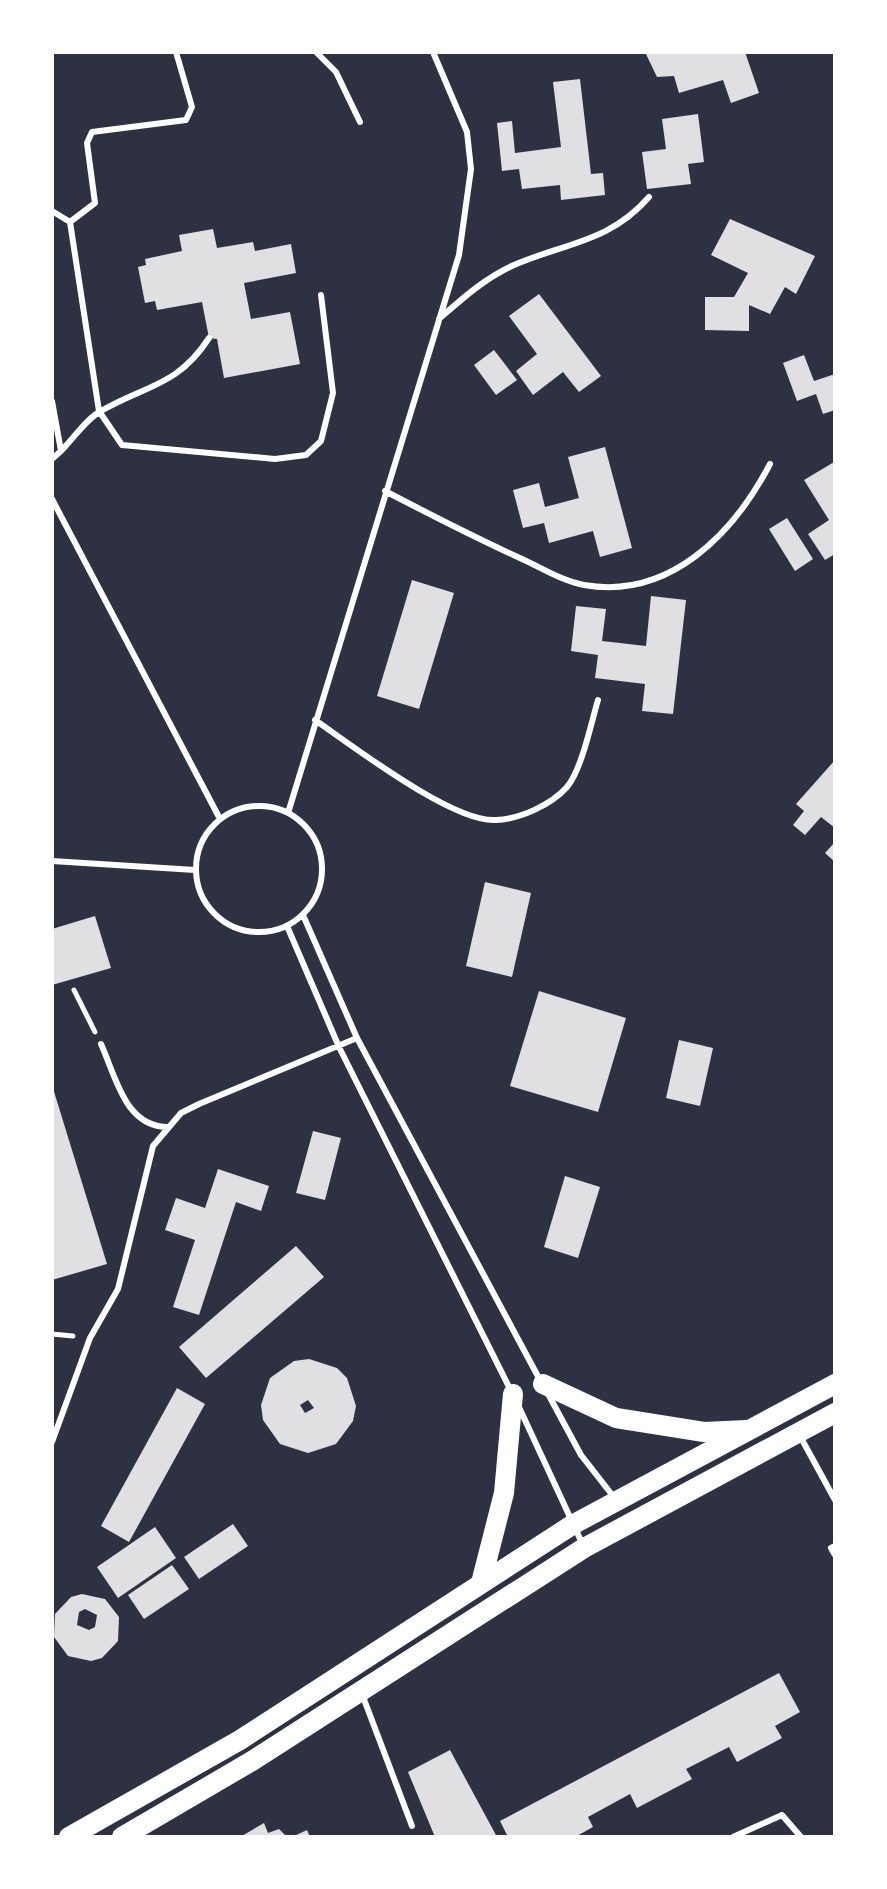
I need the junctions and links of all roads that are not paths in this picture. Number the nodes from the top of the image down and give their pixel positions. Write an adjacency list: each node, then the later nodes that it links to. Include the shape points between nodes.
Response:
1 (176, 52): 7 (lane, via 191,115 186,120 92,132 87,143 95,203)
2 (316, 52): 4 (lane, via 336,72)
3 (433, 52): 9 (lane, via 467,132 471,169 459,255)
4 (360, 122)
5 (649, 197): 9 (lane, via 613,230 515,265 482,282)
6 (52, 211): 7 (lane)
7 (70, 222): 12 (lane)
8 (321, 295): 12 (lane, via 333,393 321,441 306,455 275,459 122,445)
9 (439, 319): 16 (lane)
10 (209, 338): 12 (lane, via 193,363 136,397)
11 (52, 401): 13 (lane)
12 (99, 411): 13 (lane)
13 (61, 451): 14 (lane)
14 (52, 459)
15 (770, 464): 16 (lane, via 752,499 704,552 653,579 607,586 564,579)
16 (385, 491): 19 (lane)
17 (52, 499): 21 (lane)
18 (598, 700): 19 (lane, via 568,786 540,808 495,821 462,813)
19 (315, 720): 20 (lane)
20 (288, 813): 21 (lane, via 253,806); 24 (lane, via 316,841 322,860 322,880)
21 (220, 819): 23 (lane, via 198,850)
22 (52, 861): 23 (lane)
23 (195, 870): 25 (lane, via 206,905 225,923 251,933)
24 (303, 915): 25 (lane); 26 (lane)
25 (287, 926): 28 (lane)
26 (357, 1038): 28 (lane); 30 (lane)
27 (101, 1044): 29 (lane, via 134,1116 152,1127)
28 (339, 1047): 29 (lane, via 199,1104); 32 (lane)
29 (168, 1127): 36 (lane, via 153,1146 144,1171 118,1289 90,1338)
30 (543, 1384): 34 (main road, via 616,1418 704,1432); 38 (lane, via 581,1455)
31 (835, 1384): 34 (main road)
32 (513, 1394): 40 (lane); 44 (main road, via 504,1493)
33 (835, 1413): 35 (main road)
34 (751, 1430): 38 (main road)
35 (798, 1433): 37 (lane); 39 (main road)
36 (52, 1442)
37 (835, 1500)
38 (617, 1501): 39 (lane); 40 (main road)
39 (629, 1523): 42 (main road)
40 (572, 1525): 42 (lane); 44 (main road)
41 (835, 1546): 43 (lane)
42 (584, 1548): 45 (main road)
43 (835, 1555)
44 (481, 1583): 47 (main road, via 240,1740)
45 (360, 1690): 46 (lane); 48 (main road)
46 (412, 1826)
47 (69, 1837)
48 (122, 1837)
49 (733, 1837): 50 (lane, via 782,1815)
50 (801, 1837)

